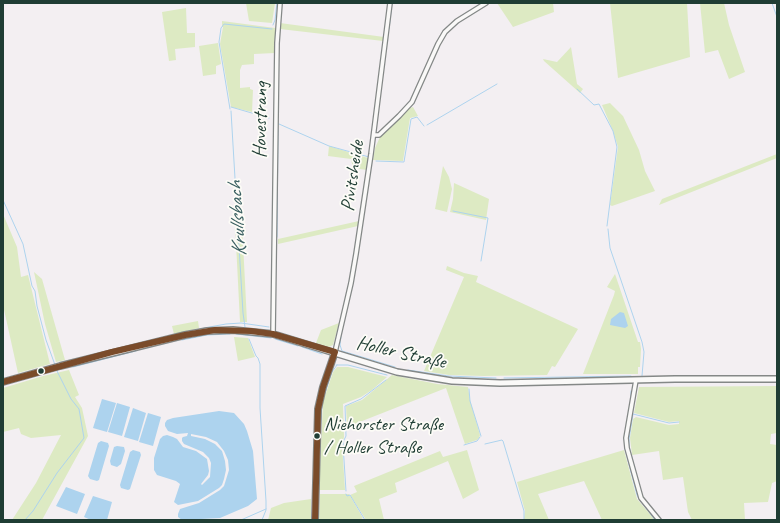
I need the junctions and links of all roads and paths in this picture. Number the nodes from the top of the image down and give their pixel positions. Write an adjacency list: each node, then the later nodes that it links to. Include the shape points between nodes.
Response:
1 (280, 3): 5 (street, Hovestrang, via 277,43)
2 (390, 3): 4 (street, Pivitsheide)
3 (486, 3): 4 (street, via 457,21 445,32 412,102 379,135)
4 (374, 135): 6 (street, Pivitsheide, via 355,262)
5 (273, 334): 6 (street, Holler Straße); 9 (street, Holler Straße, via 233,330 199,332)
6 (335, 352): 8 (street, Holler Straße, via 397,372 452,381 494,383); 10 (street, via 318,409)
7 (777, 379): 8 (street, Holler Straße)
8 (636, 380): 11 (street, via 626,438 627,448 641,498)
9 (3, 382)
10 (315, 520)
11 (658, 520)

